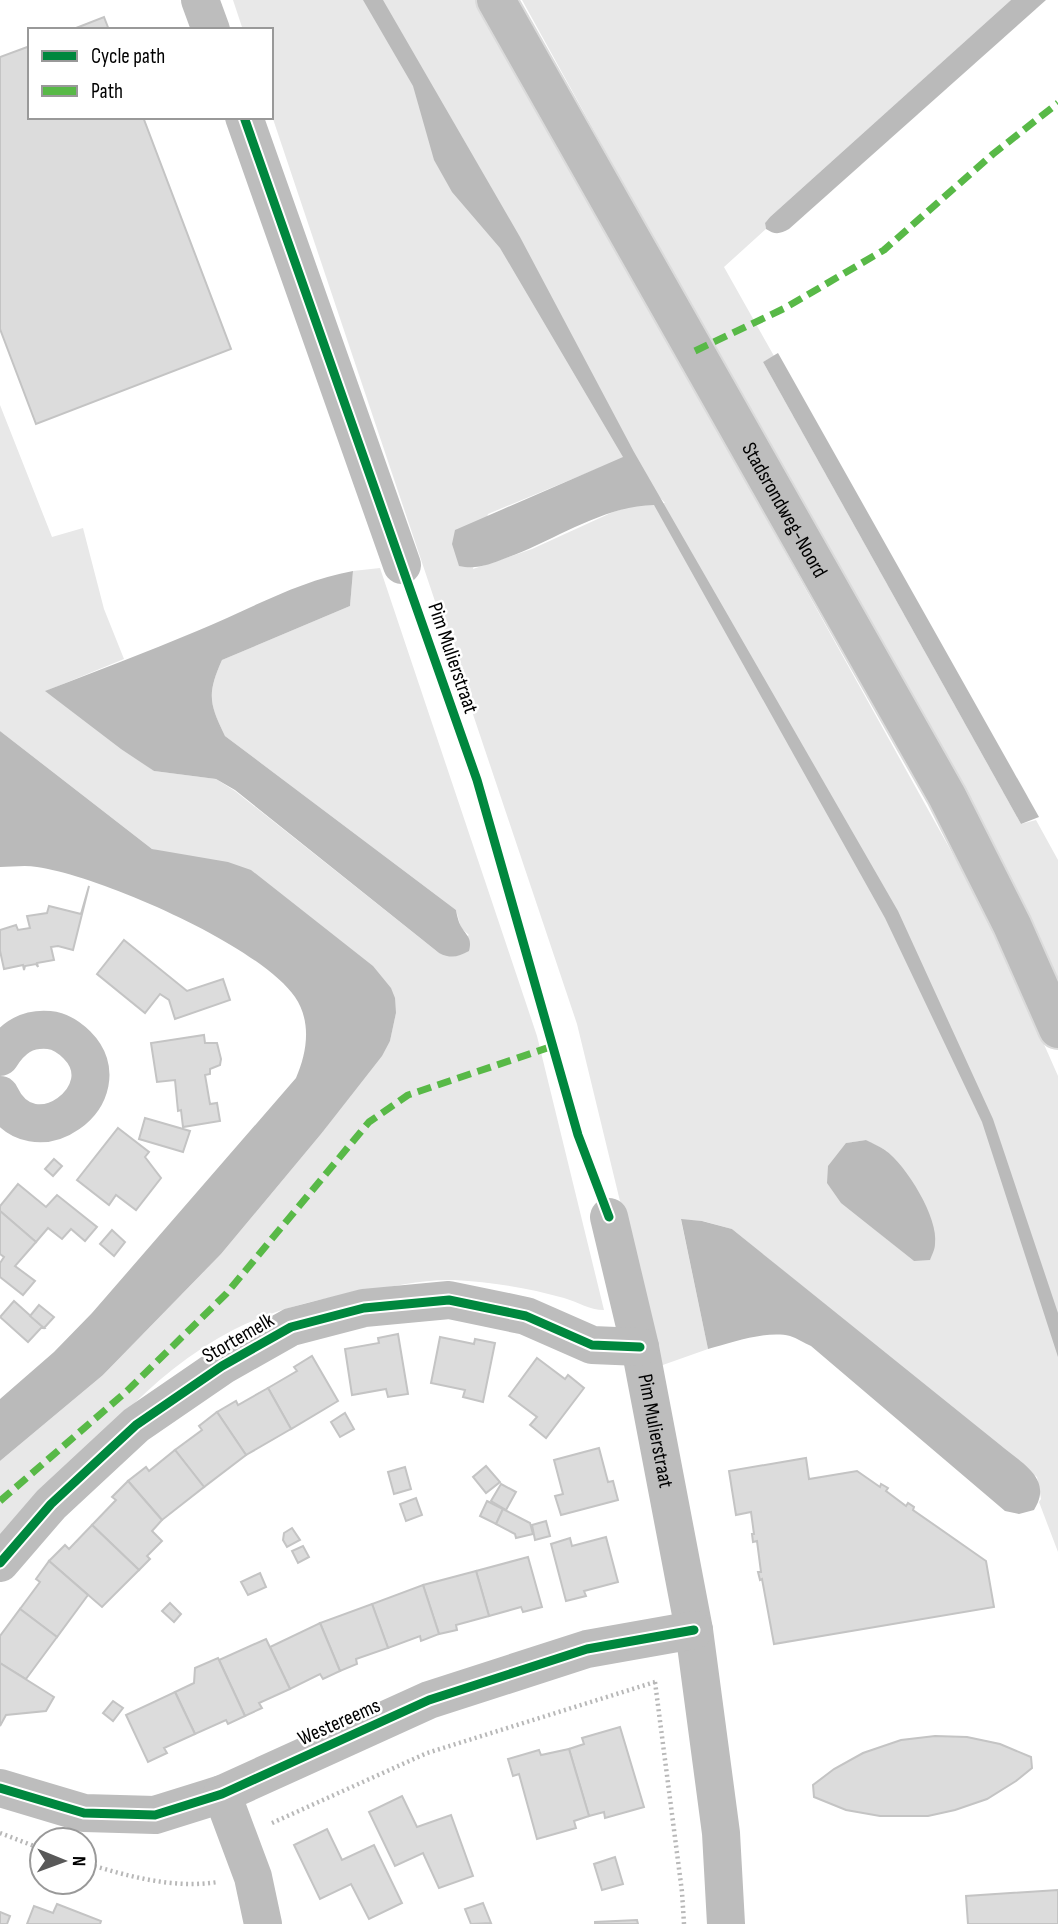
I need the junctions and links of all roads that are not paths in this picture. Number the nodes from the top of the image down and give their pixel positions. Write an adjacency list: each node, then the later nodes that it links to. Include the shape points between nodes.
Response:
1 (200, 0): 3 (street)
2 (496, 0): 6 (street, Stadsrondweg-Noord, via 947,796)
3 (210, 28)
4 (245, 119): 5 (street)
5 (402, 565)
6 (1058, 1029)
7 (0, 1057): 8 (street, via 22,1034 54,1031 81,1049 90,1080 85,1096 63,1119 47,1123)
8 (5, 1116)
9 (609, 1217): 10 (street, Pim Mulierstraat)
10 (640, 1347): 11 (street, Stortemelk, via 592,1345 526,1316 449,1300 364,1308 291,1327 222,1366 136,1425 51,1504); 12 (street, Pim Mulierstraat)
11 (0, 1563)
12 (694, 1630): 14 (street, Westereems, via 587,1649 429,1700); 16 (street, via 721,1833)
13 (0, 1788): 14 (street, Westereems, via 84,1813 155,1815)
14 (222, 1794): 15 (street, via 254,1877)
15 (263, 1924)
16 (726, 1924)

